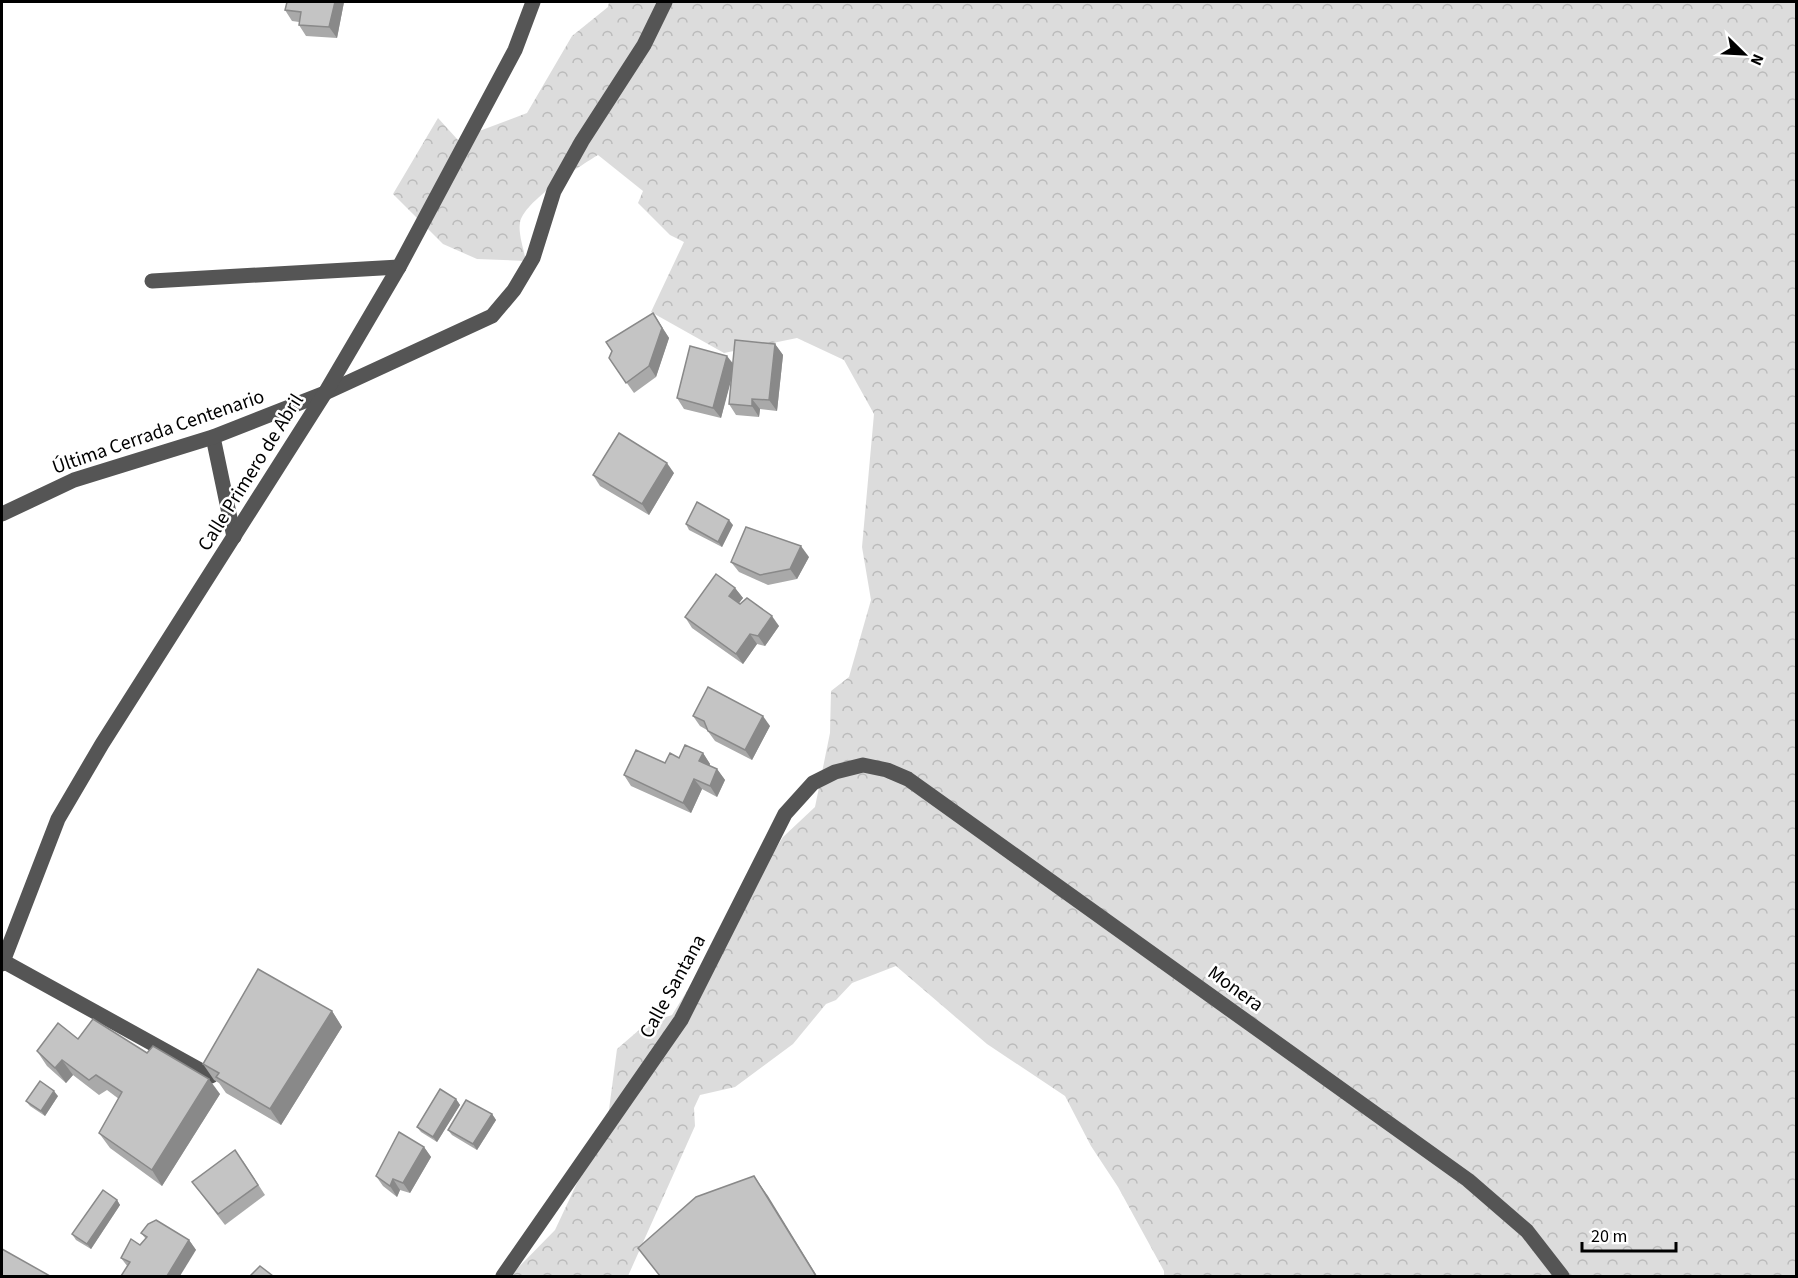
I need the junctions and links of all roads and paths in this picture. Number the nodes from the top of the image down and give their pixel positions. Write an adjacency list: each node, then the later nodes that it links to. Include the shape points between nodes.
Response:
1 (533, 2): 3 (street, Calle Primero de Abril, via 514,50)
2 (665, 2): 5 (street, Última Cerrada Centenario, via 644,45 554,191 533,258 507,299 492,316)
3 (399, 267): 4 (street); 5 (street, Calle Primero de Abril)
4 (152, 281)
5 (325, 393): 6 (street, Última Cerrada Centenario); 8 (street, Calle Primero de Abril)
6 (213, 437): 7 (street, Última Cerrada Centenario, via 74,480); 8 (street)
7 (2, 514)
8 (234, 537): 10 (street, Calle Primero de Abril, via 58,819)
9 (863, 765): 12 (street, Calle Santana, via 813,783 785,814 681,1020); 13 (street, Monera, via 908,778 1468,1180 1527,1231)
10 (2, 962): 11 (street)
11 (211, 1076)
12 (503, 1276)
13 (1562, 1276)

